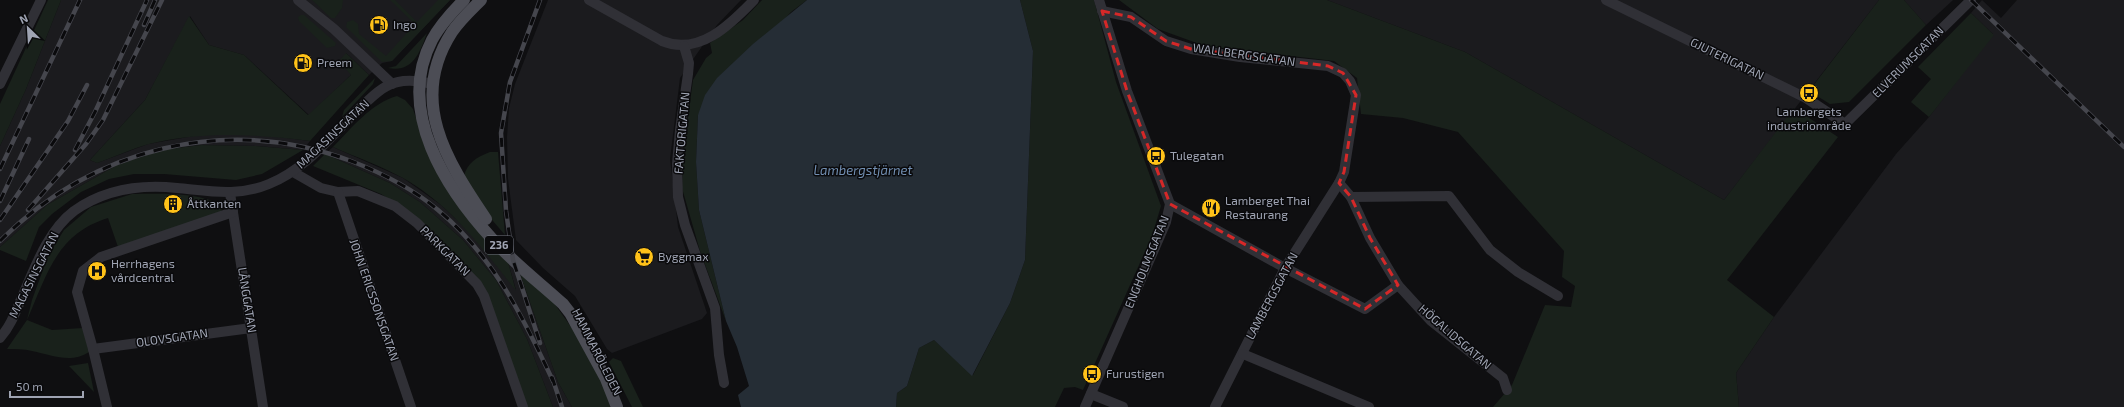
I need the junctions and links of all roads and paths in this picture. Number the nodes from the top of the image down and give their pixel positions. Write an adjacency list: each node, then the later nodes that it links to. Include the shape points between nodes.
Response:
1 (35, 0): 13 (street)
2 (41, 0): 13 (street)
3 (298, 0): 16 (street, via 334,29)
4 (464, 0): 14 (main road, 236, via 443,23 432,40)
5 (480, 0): 17 (main road, 236, via 453,31)
6 (589, 0): 12 (street, via 662,41 674,46)
7 (754, 0): 12 (street, via 720,31 702,41)
8 (1099, 0): 11 (street, ENGHOLMSGATAN)
9 (1606, 0): 19 (street, GJUTERIGATAN, via 1806,98)
10 (1971, 0): 19 (street, ELVERUMSGATAN)
11 (1102, 11): 18 (street, WALLBERGSGATAN, via 1131,17 1166,41 1191,49 1328,66 1343,73); 25 (street, ENGHOLMSGATAN, via 1127,91)
12 (684, 46): 34 (street, FAKTORIGATAN, via 688,68 677,164 678,197 685,225 715,308)
13 (2, 69): 15 (street)
14 (419, 81): 16 (street, MAGASINSGATAN); 17 (street, MAGASINSGATAN); 41 (main road, HAMMARÖLEDEN / 236, via 419,100 425,132 445,175 459,197 494,240 570,313 606,379)
15 (0, 84)
16 (392, 84): 20 (street, MAGASINSGATAN, via 374,95)
17 (432, 84): 42 (main road, HAMMARÖLEDEN / 236, via 439,137 458,176 498,234 559,289 577,310 612,376)
18 (1356, 95): 21 (street, LAMBERGSGATAN, via 1344,172)
19 (1845, 124)
20 (292, 172): 22 (street, PARKGATAN, via 321,188); 23 (street, MAGASINSGATAN, via 268,184)
21 (1339, 183): 24 (street, HÖGALIDSGATAN); 27 (street, LAMBERGSGATAN)
22 (338, 192): 39 (street, JOHN ERICSSONSGATAN); 40 (street, PARKGATAN, via 358,191 395,206 417,223 477,284 484,296)
23 (230, 193): 26 (street, LÅNGGATAN); 31 (street, MAGASINSGATAN, via 140,186 113,191 85,204 73,212 57,229 42,255 14,317)
24 (1351, 197): 28 (street, HÖGALIDSGATAN, via 1370,238); 29 (street, via 1449,196 1490,250 1518,272)
25 (1170, 204): 27 (street); 36 (street, ENGHOLMSGATAN, via 1154,252)
26 (233, 212): 30 (street, LÅNGGATAN); 32 (street, via 101,257 83,271 77,292)
27 (1285, 268): 28 (street, via 1365,309); 33 (street, LAMBERGSGATAN)
28 (1398, 285): 35 (street, HÖGALIDSGATAN, via 1430,320 1503,378)
29 (1558, 296)
30 (251, 328): 32 (street, OLOVSGATAN); 38 (street, LÅNGGATAN)
31 (0, 338)
32 (94, 349): 37 (street)
33 (1243, 354): 45 (street, LAMBERGSGATAN); 46 (street)
34 (724, 383)
35 (1507, 390)
36 (1091, 394): 43 (street, ENGHOLMSGATAN); 44 (street)
37 (107, 407)
38 (263, 407)
39 (411, 407)
40 (523, 407)
41 (617, 407)
42 (624, 407)
43 (1085, 407)
44 (1123, 407)
45 (1215, 407)
46 (1369, 407)

